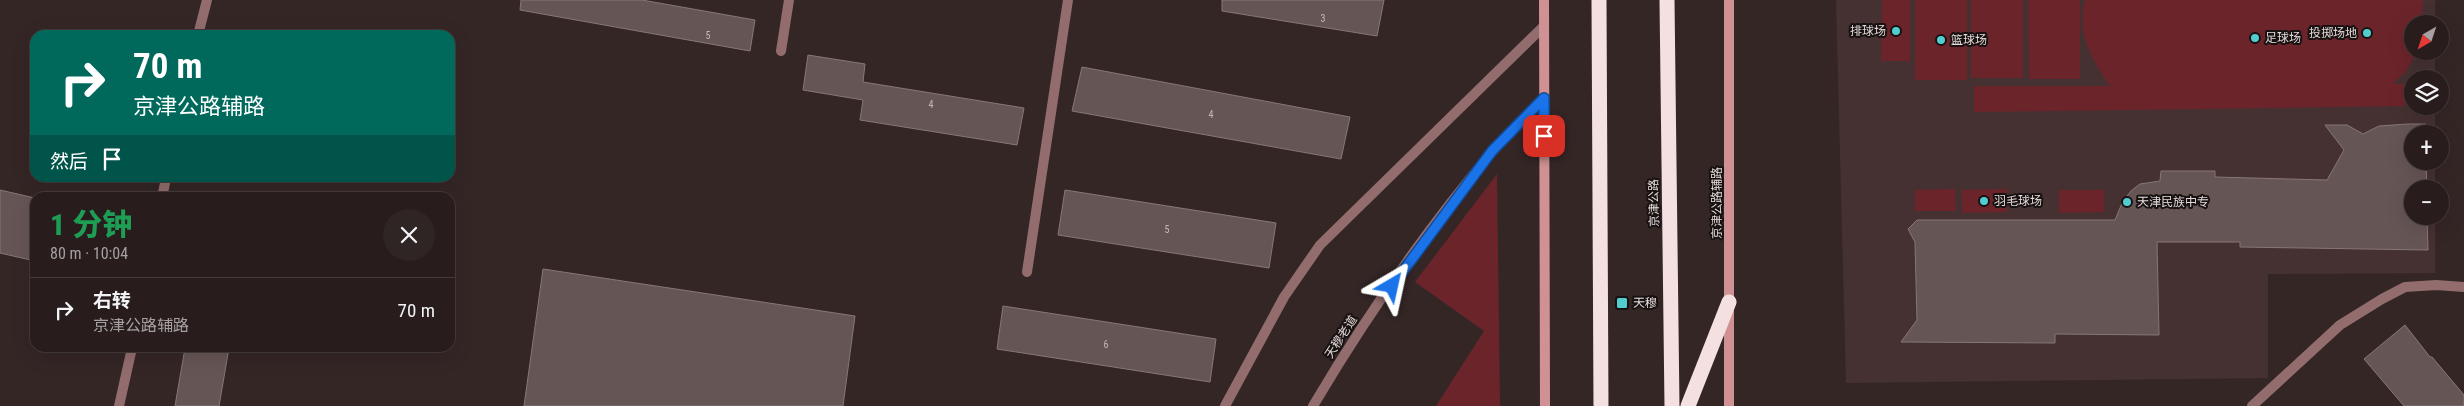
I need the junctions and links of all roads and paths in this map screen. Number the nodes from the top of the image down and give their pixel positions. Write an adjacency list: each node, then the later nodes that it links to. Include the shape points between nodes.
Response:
1 (207, 0): 9 (street)
2 (789, 0): 10 (street)
3 (1068, 0): 12 (street)
4 (1544, 0): 8 (street)
5 (1599, 0): 20 (highway)
6 (1667, 0): 21 (highway, 京津公路)
7 (1729, 0): 14 (street, 京津公路辅路)
8 (1544, 26): 11 (street); 17 (street, via 1320,245 1284,297)
9 (199, 30)
10 (781, 50)
11 (1544, 98): 18 (street, 天穆老道, via 1492,151 1424,240 1349,346); 19 (street)
12 (1028, 272)
13 (2464, 286): 24 (street, via 2405,287 2382,299 2340,325)
14 (1729, 302): 22 (highway); 23 (street, 京津公路辅路)
15 (131, 352): 16 (street)
16 (119, 406)
17 (1225, 406)
18 (1313, 406)
19 (1545, 406)
20 (1601, 406)
21 (1672, 406)
22 (1688, 406)
23 (1729, 406)
24 (2252, 406)

